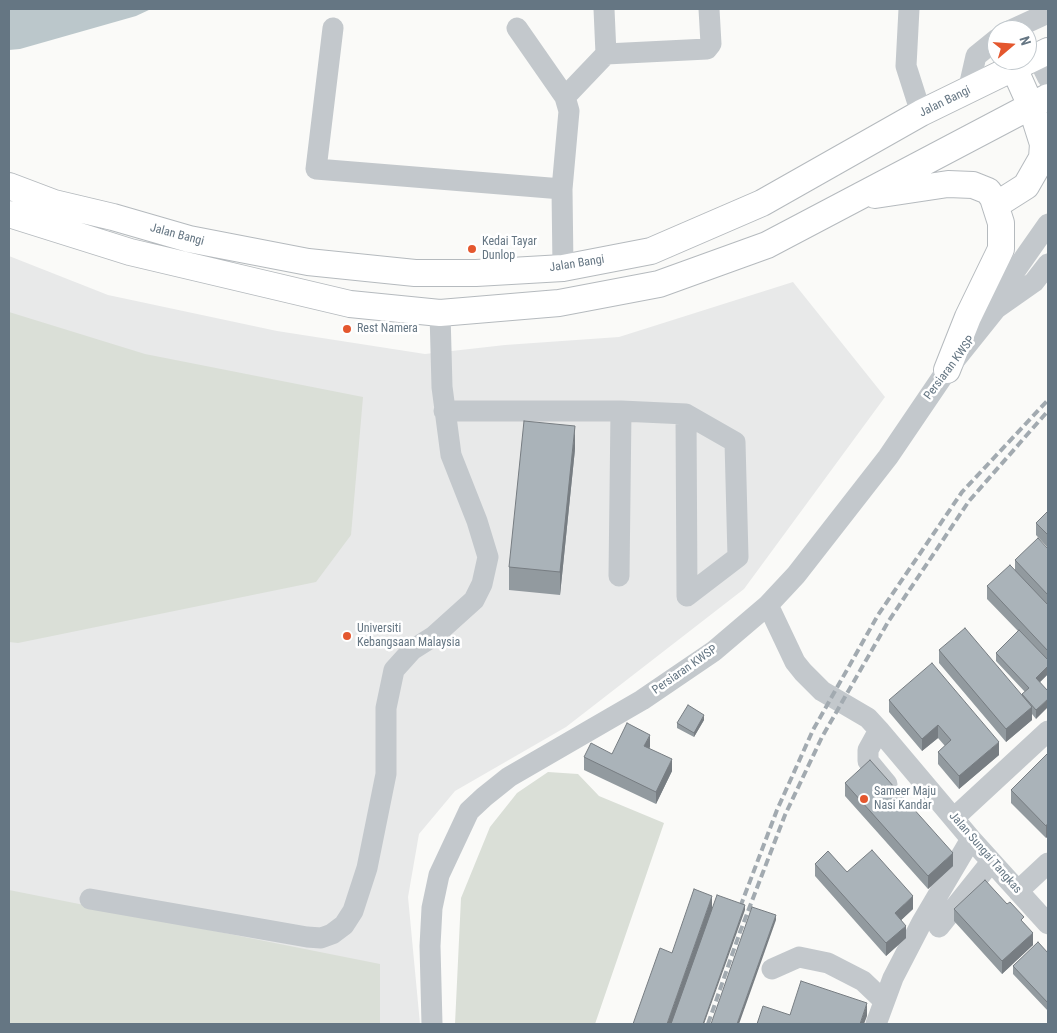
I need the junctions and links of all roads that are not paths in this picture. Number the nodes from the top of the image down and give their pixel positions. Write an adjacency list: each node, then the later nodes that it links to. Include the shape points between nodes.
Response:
1 (604, 9): 9 (street)
2 (709, 9): 9 (street, via 711,44 707,49)
3 (909, 9): 15 (street, via 906,66)
4 (1048, 13): 5 (street)
5 (1033, 20)
6 (333, 28): 17 (street, via 316,169)
7 (517, 28): 13 (street)
8 (987, 47): 12 (street, via 976,56)
9 (606, 54): 13 (street)
10 (1010, 70): 12 (main road, Jalan Bangi)
11 (1016, 70): 14 (main road)
12 (968, 91): 15 (main road, Jalan Bangi)
13 (565, 97): 17 (street, via 570,111)
14 (1039, 101): 18 (main road); 19 (main road, via 1042,158 1026,186)
15 (921, 113): 23 (main road, Jalan Bangi, via 762,203 651,251)
16 (9, 186): 23 (main road, Jalan Bangi, via 54,203 189,239 308,262 414,273)
17 (562, 189): 23 (street)
18 (855, 198): 19 (main road, via 948,184 973,184 988,191); 25 (main road, via 767,245 659,284 559,303)
19 (996, 205): 26 (main road, via 1001,223 1001,249)
20 (9, 214): 25 (main road, via 130,252 295,292 350,304)
21 (1048, 224): 24 (street, Persiaran KWSP, via 1013,274)
22 (1048, 264): 24 (street, Persiaran KWSP, via 1034,282)
23 (563, 268)
24 (995, 310): 26 (street, Persiaran KWSP)
25 (440, 313): 27 (street)
26 (947, 370): 31 (street, Persiaran KWSP, via 842,519)
27 (444, 411): 28 (street); 40 (street, via 451,455 488,557 482,584 474,600 434,636 412,650 394,670 386,708 386,774 367,868 353,911 344,925 321,938 306,937)
28 (621, 411): 29 (street); 30 (street)
29 (686, 414): 29 (street, via 735,442 738,557 688,596)
30 (619, 576)
31 (768, 605): 32 (street, Jalan Sungai Tangkas, via 803,672 822,691 868,718); 45 (street, Persiaran KWSP, via 714,651 642,700 510,777 469,811 439,875 432,908)
32 (879, 730): 34 (street, via 868,750 868,761); 35 (street, Jalan Sungai Tangkas)
33 (1048, 730): 35 (street)
34 (897, 796)
35 (954, 818): 36 (street, Jalan Sungai Tangkas)
36 (971, 840): 37 (street, Jalan Sungai Tangkas); 44 (street, via 922,922)
37 (991, 862): 39 (street, Jalan Sungai Tangkas); 42 (street)
38 (1048, 863): 39 (street)
39 (1018, 891): 41 (street, Jalan Sungai Tangkas)
40 (90, 899)
41 (1048, 924)
42 (939, 927)
43 (772, 969): 44 (street, via 799,957 828,963 863,981)
44 (884, 1002): 46 (street)
45 (432, 1024)
46 (876, 1024)

